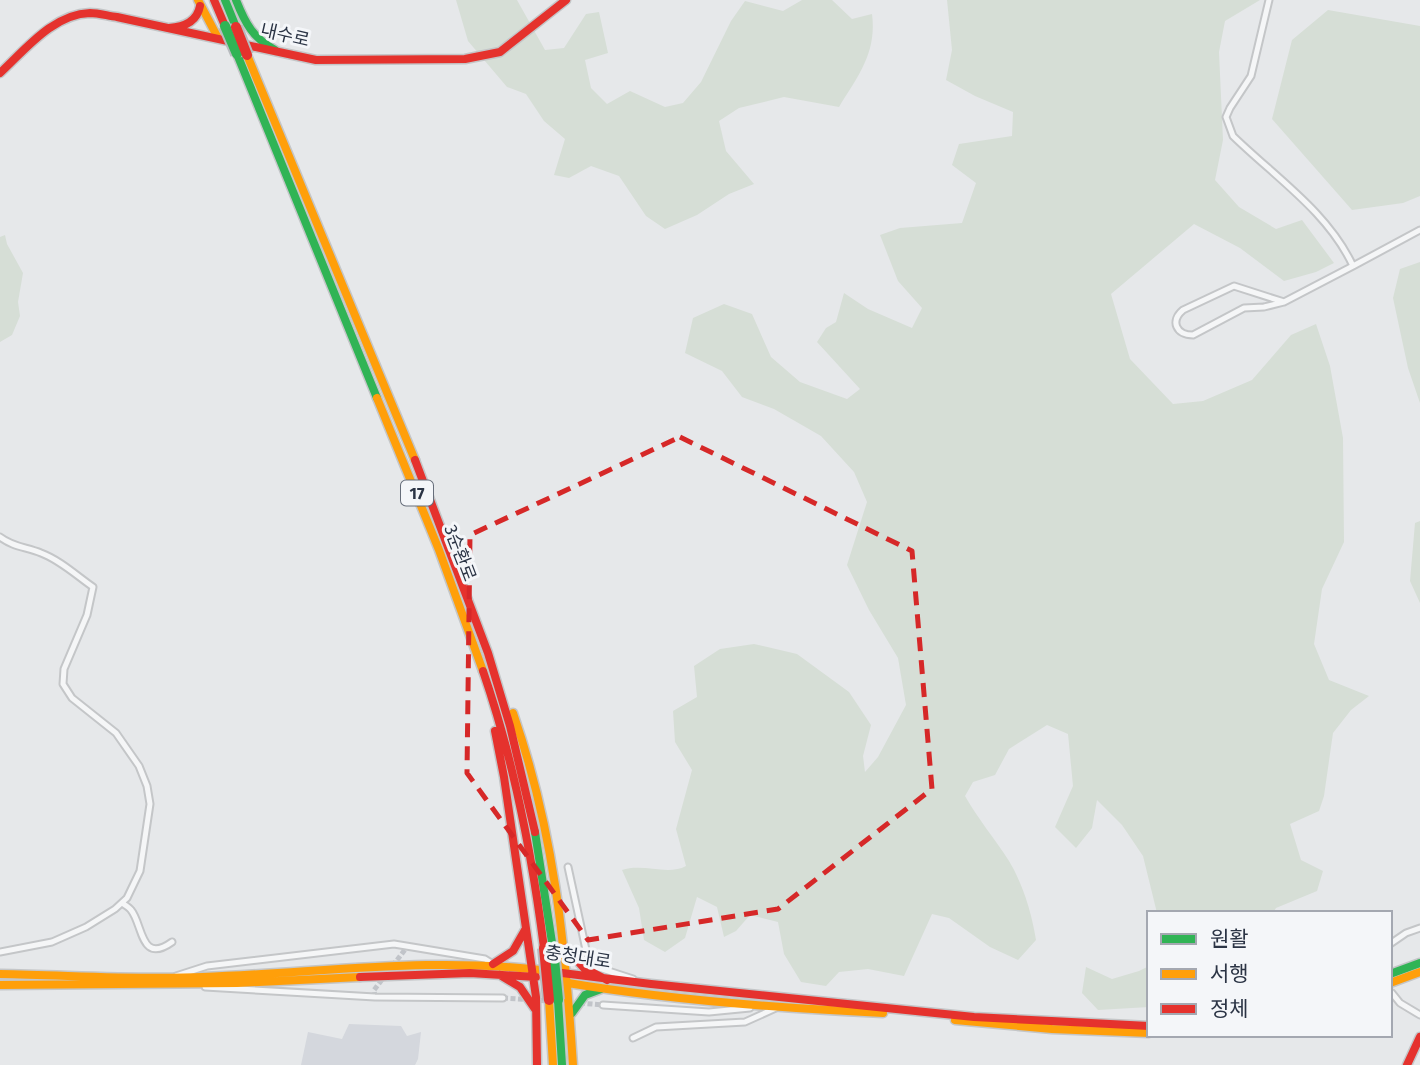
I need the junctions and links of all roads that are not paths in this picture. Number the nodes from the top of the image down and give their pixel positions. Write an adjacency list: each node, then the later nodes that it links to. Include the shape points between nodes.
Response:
1 (214, 0): 7 (main road, 3순환로 / 17)
2 (225, 0): 7 (main road, 3순환로 / 17)
3 (236, 0): 9 (main road)
4 (566, 0): 11 (main road, 내수로, via 488,57 339,61)
5 (1269, 0): 15 (street, via 1254,69 1230,108 1228,127 1322,219)
6 (199, 3): 8 (main road, via 200,13 191,22); 10 (main road)
7 (230, 26): 12 (main road, 3순환로 / 17, bridge)
8 (169, 28): 10 (main road, 내수로); 13 (main road, 내수로, via 88,13 64,20 41,35)
9 (248, 30): 10 (main road, via 231,37); 11 (main road); 12 (main road)
10 (216, 34): 12 (main road, 내수로)
11 (275, 50): 12 (main road, 내수로)
12 (242, 51): 18 (main road, 3순환로 / 17); 19 (main road, 3순환로 / 17)
13 (0, 73)
14 (1420, 230): 15 (street)
15 (1353, 266): 16 (street)
16 (1284, 302): 16 (street, via 1244,307 1193,335 1178,331 1175,324 1183,310 1234,286)
17 (0, 537): 21 (street, via 10,545 55,560 93,587 63,684 72,698 116,733 147,786 150,804 140,871)
18 (475, 615): 26 (main road, via 538,789); 27 (main road, 3순환로 / 17, via 524,782 542,871)
19 (476, 648): 22 (main road, via 501,756); 27 (main road, 3순환로 / 17, via 519,797)
20 (568, 867): 42 (street, via 584,946 593,966)
21 (122, 903): 24 (street, via 133,911 145,943 158,948); 28 (street, via 65,937)
22 (526, 927): 30 (main road, via 513,951); 31 (main road)
23 (1420, 928): 25 (street)
24 (173, 942)
25 (1392, 943)
26 (565, 945): 29 (main road); 38 (main road, via 579,964)
27 (549, 949): 47 (main road, 3순환로 / 17, bridge)
28 (0, 952)
29 (567, 960): 31 (main road); 36 (main road)
30 (493, 964): 31 (main road, 충청대로); 37 (main road, 충청대로, via 348,965); 37 (street, via 394,944 207,966)
31 (532, 968): 35 (main road, 충청대로); 36 (main road, 충청대로); 44 (main road)
32 (1419, 970): 34 (main road); 41 (main road)
33 (0, 974): 37 (main road, 충청대로)
34 (1392, 974)
35 (500, 975): 40 (main road, 충청대로); 51 (main road, via 524,992)
36 (569, 978): 38 (main road, 충청대로); 46 (main road)
37 (165, 979)
38 (604, 984): 42 (main road, 충청대로); 49 (main road, 충청대로); 52 (main road, via 585,995)
39 (0, 985): 40 (main road, 충청대로)
40 (191, 985): 45 (street, via 375,997)
41 (1392, 987)
42 (681, 988): 54 (main road, 충청대로, via 998,1018)
43 (1392, 990): 53 (street, via 1400,1003)
44 (536, 997): 46 (main road); 51 (main road)
45 (503, 998)
46 (570, 998): 52 (main road)
47 (554, 1000): 59 (main road, 3순환로 / 17); 60 (main road, 3순환로 / 17)
48 (603, 1005): 49 (street, via 709,1012)
49 (761, 1007): 50 (main road, 충청대로)
50 (776, 1009): 55 (main road, 충청대로, via 916,1014 997,1025); 57 (street, via 745,1022 656,1027)
51 (536, 1013): 58 (main road)
52 (570, 1015): 61 (main road)
53 (1420, 1015)
54 (1147, 1026)
55 (1147, 1033)
56 (1420, 1037): 62 (main road)
57 (633, 1038)
58 (537, 1065)
59 (553, 1065)
60 (562, 1065)
61 (573, 1065)
62 (1407, 1065)

